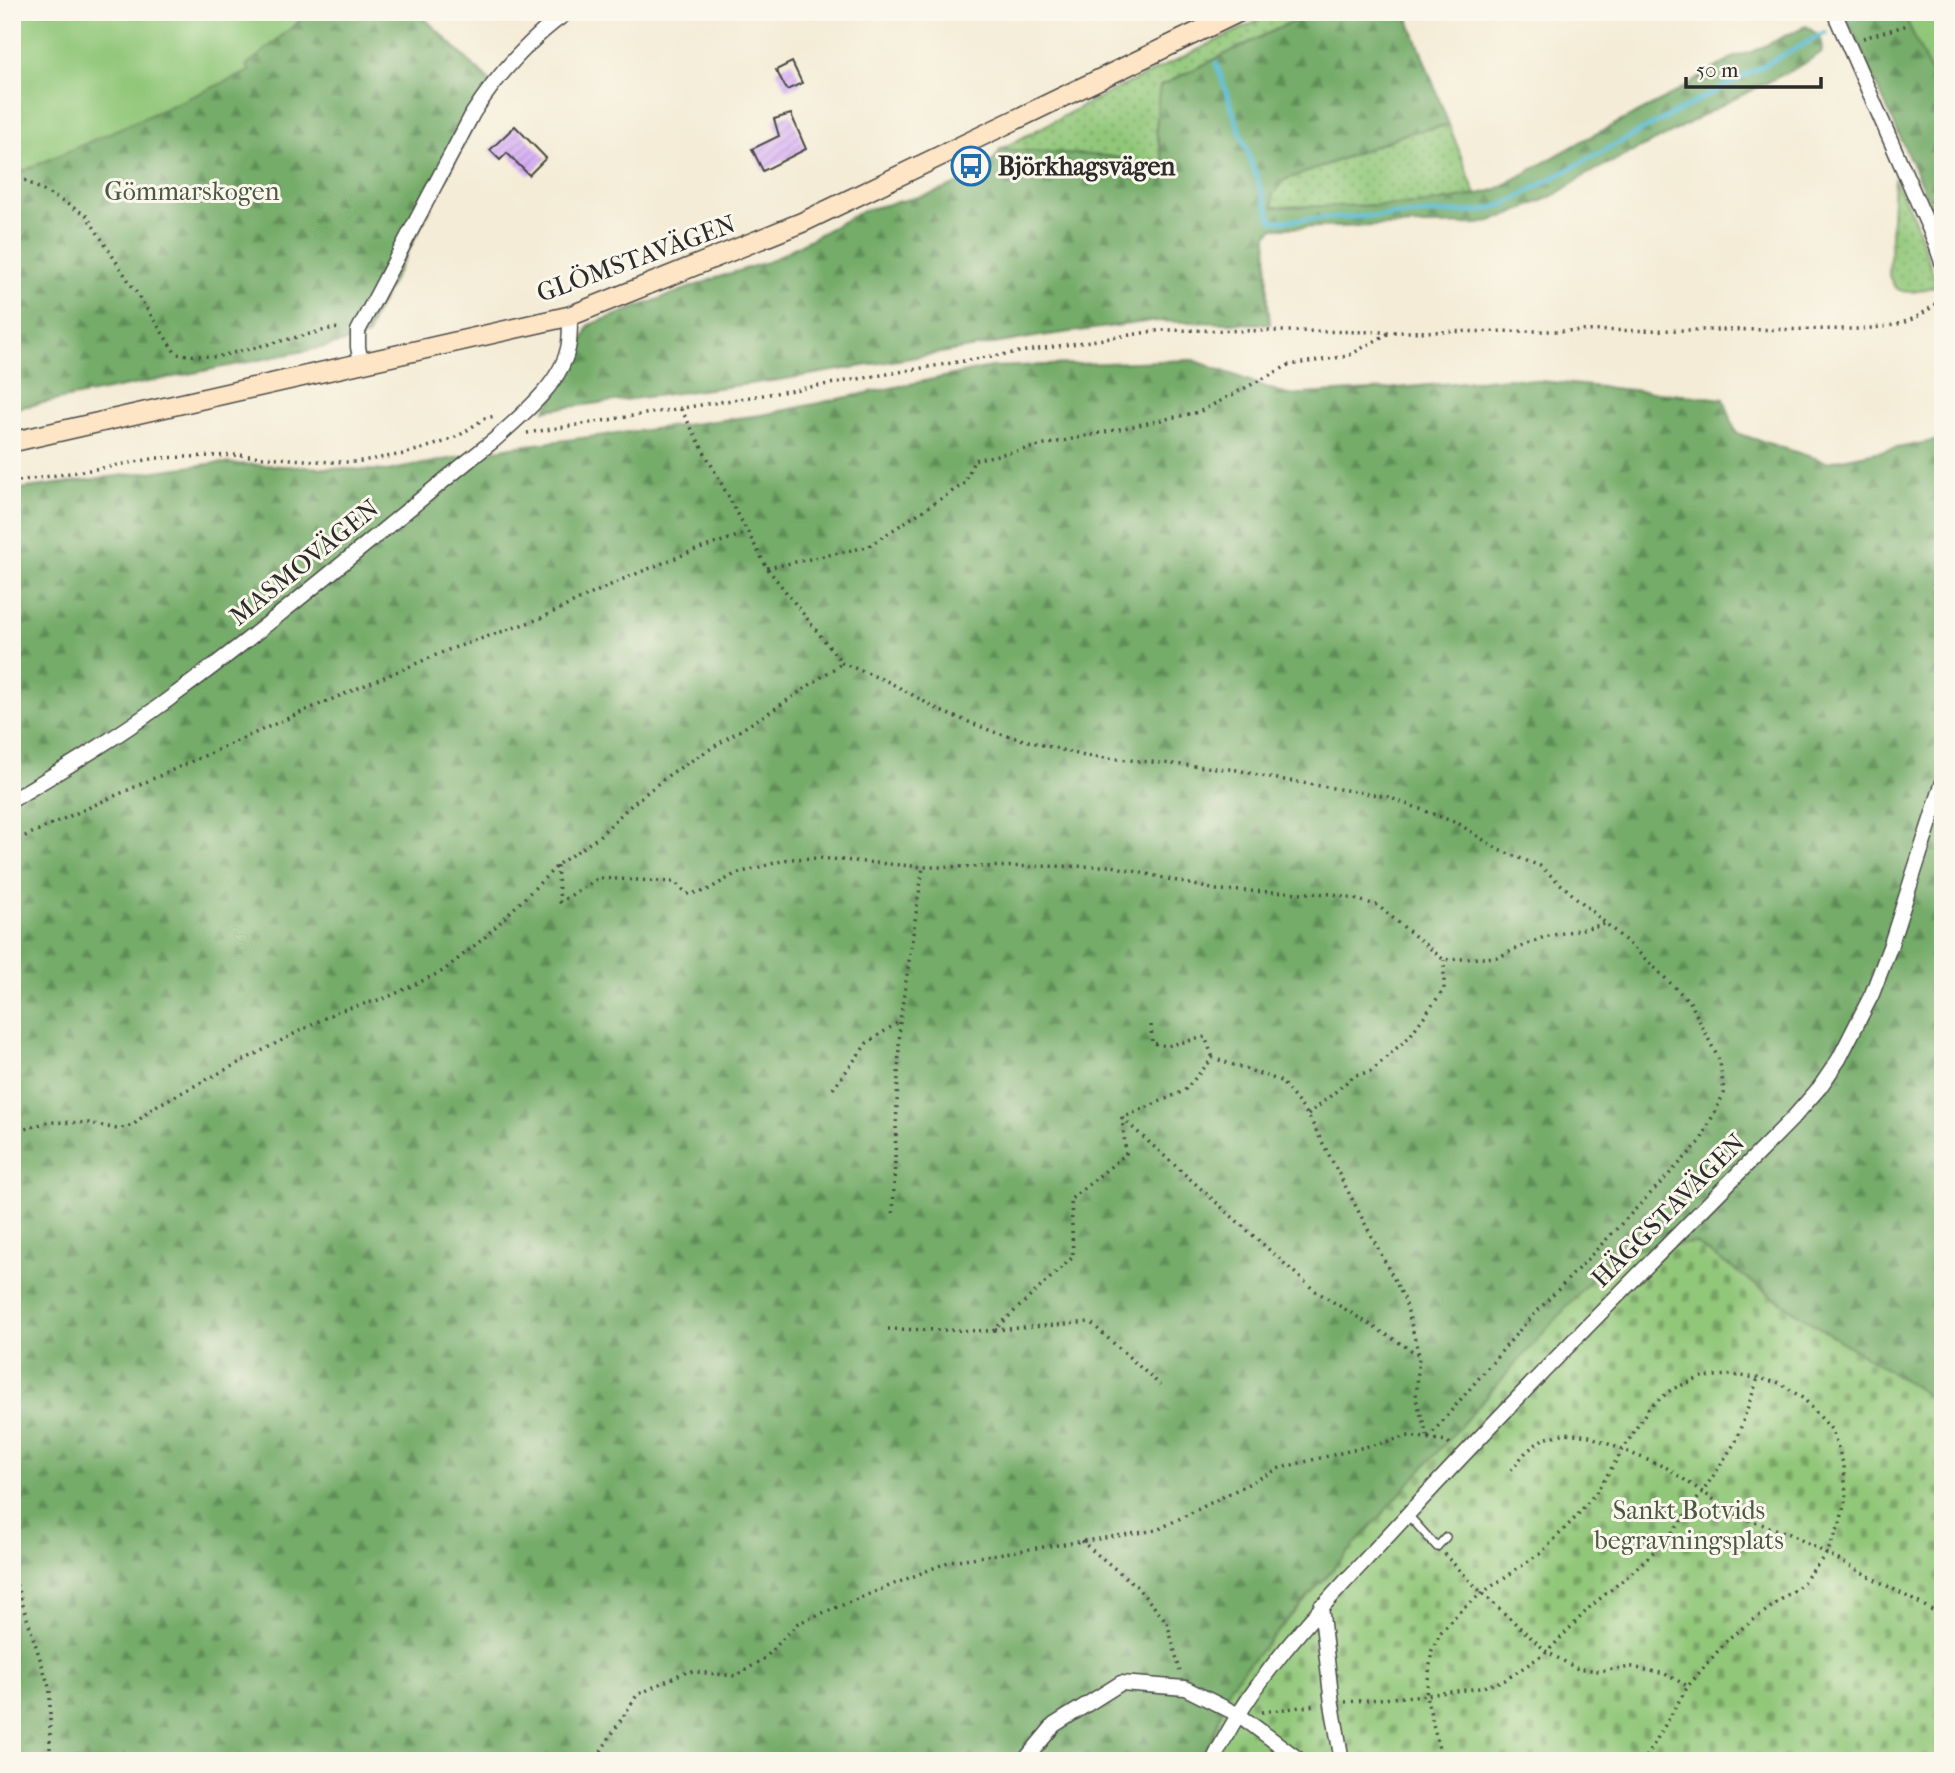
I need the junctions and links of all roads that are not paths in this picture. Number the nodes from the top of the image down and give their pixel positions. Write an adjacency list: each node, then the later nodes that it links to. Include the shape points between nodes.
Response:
1 (568, 12): 6 (street, via 537,37 473,113 358,331)
2 (1834, 12): 4 (street)
3 (1229, 14): 5 (main road, GLÖMSTAVÄGEN, via 803,222)
4 (1943, 265)
5 (570, 316): 6 (main road, GLÖMSTAVÄGEN); 9 (street, MASMOVÄGEN, via 569,344 558,375 515,421 187,686)
6 (361, 362): 7 (main road, GLÖMSTAVÄGEN)
7 (12, 442)
8 (1943, 782): 10 (street, HÄGGSTAVÄGEN, via 1872,994 1820,1087)
9 (12, 800)
10 (1408, 1515): 11 (lane, via 1437,1547); 12 (street, HÄGGSTAVÄGEN)
11 (1446, 1537)
12 (1321, 1606): 13 (street, HÄGGSTAVÄGEN); 17 (street)
13 (1239, 1715): 14 (street, via 1185,1688 1121,1683 1054,1725); 15 (street, HÄGGSTAVÄGEN); 16 (street)
14 (1024, 1761)
15 (1213, 1761)
16 (1301, 1761)
17 (1342, 1761)

